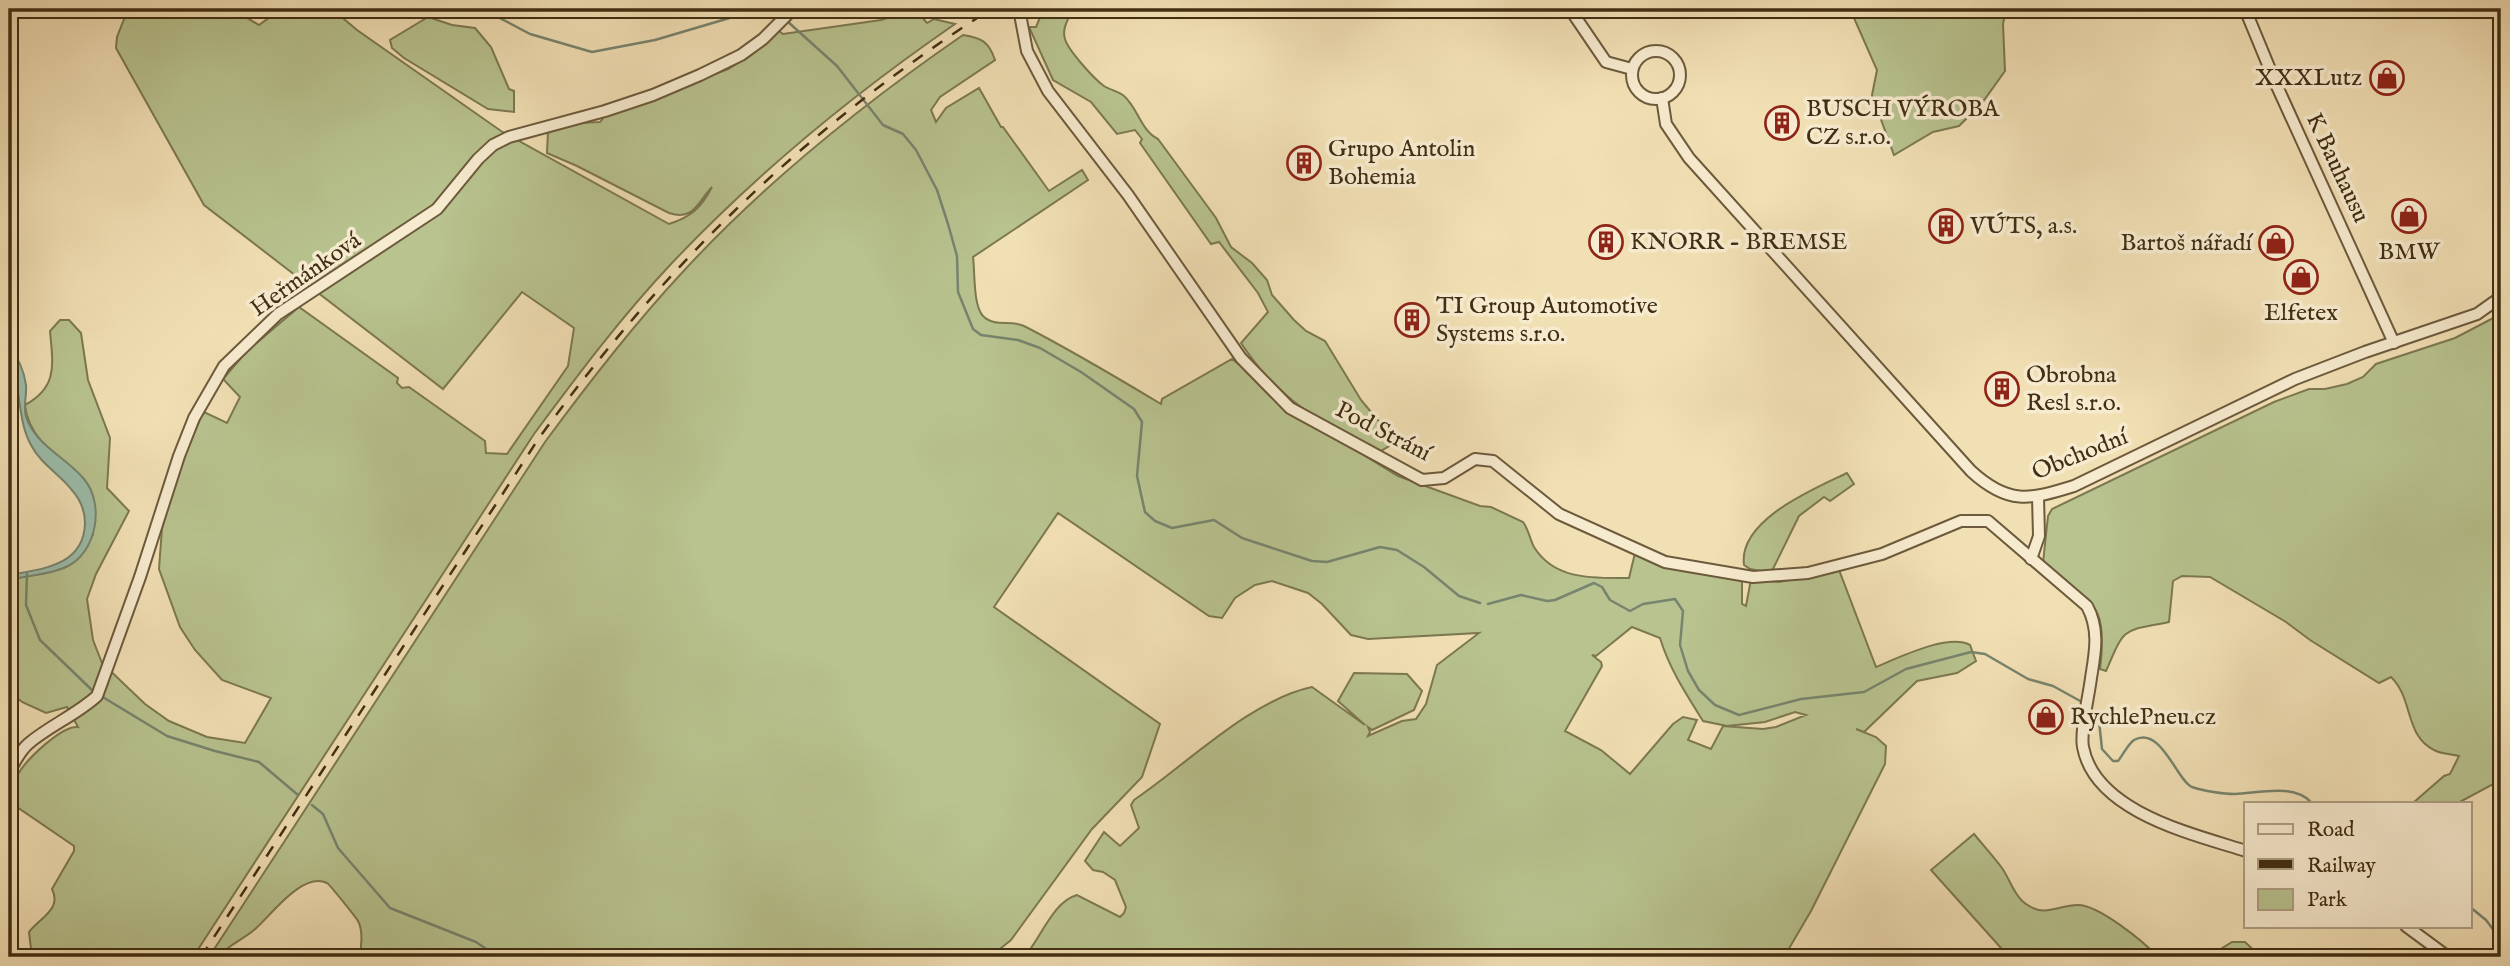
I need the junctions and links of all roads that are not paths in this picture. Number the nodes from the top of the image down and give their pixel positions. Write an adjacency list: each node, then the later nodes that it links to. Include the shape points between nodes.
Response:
1 (793, 9): 11 (street, Heřmánková, via 741,55 653,95 493,145 437,209 278,314 224,366 194,418 179,456 97,696 26,746)
2 (1019, 9): 10 (street, Pod Strání, via 1027,51 1048,91 1128,195 1241,358 1290,408 1422,480 1444,478 1475,459 1493,461 1559,514 1665,562 1753,577 1808,573 1882,554 1961,521 1988,521)
3 (1570, 9): 5 (street, via 1606,61)
4 (2245, 9): 8 (street, K Bauhausu)
5 (1632, 69): 6 (street, via 1638,91); 6 (street, via 1650,51 1674,58 1680,74 1678,85)
6 (1662, 98): 9 (street, Obchodní, via 1665,124 1689,158 1971,471 2001,492)
7 (2501, 297): 8 (street, Obchodní, via 2477,314)
8 (2393, 343): 9 (street, Obchodní, via 2295,379 2074,486)
9 (2038, 497): 10 (street, via 2039,536)
10 (2031, 559): 12 (street, via 2087,606 2092,616 2096,637 2082,745 2097,779 2107,792 2154,819)
11 (9, 772)
12 (2244, 850)
13 (2409, 928): 14 (street)
14 (2448, 957)

